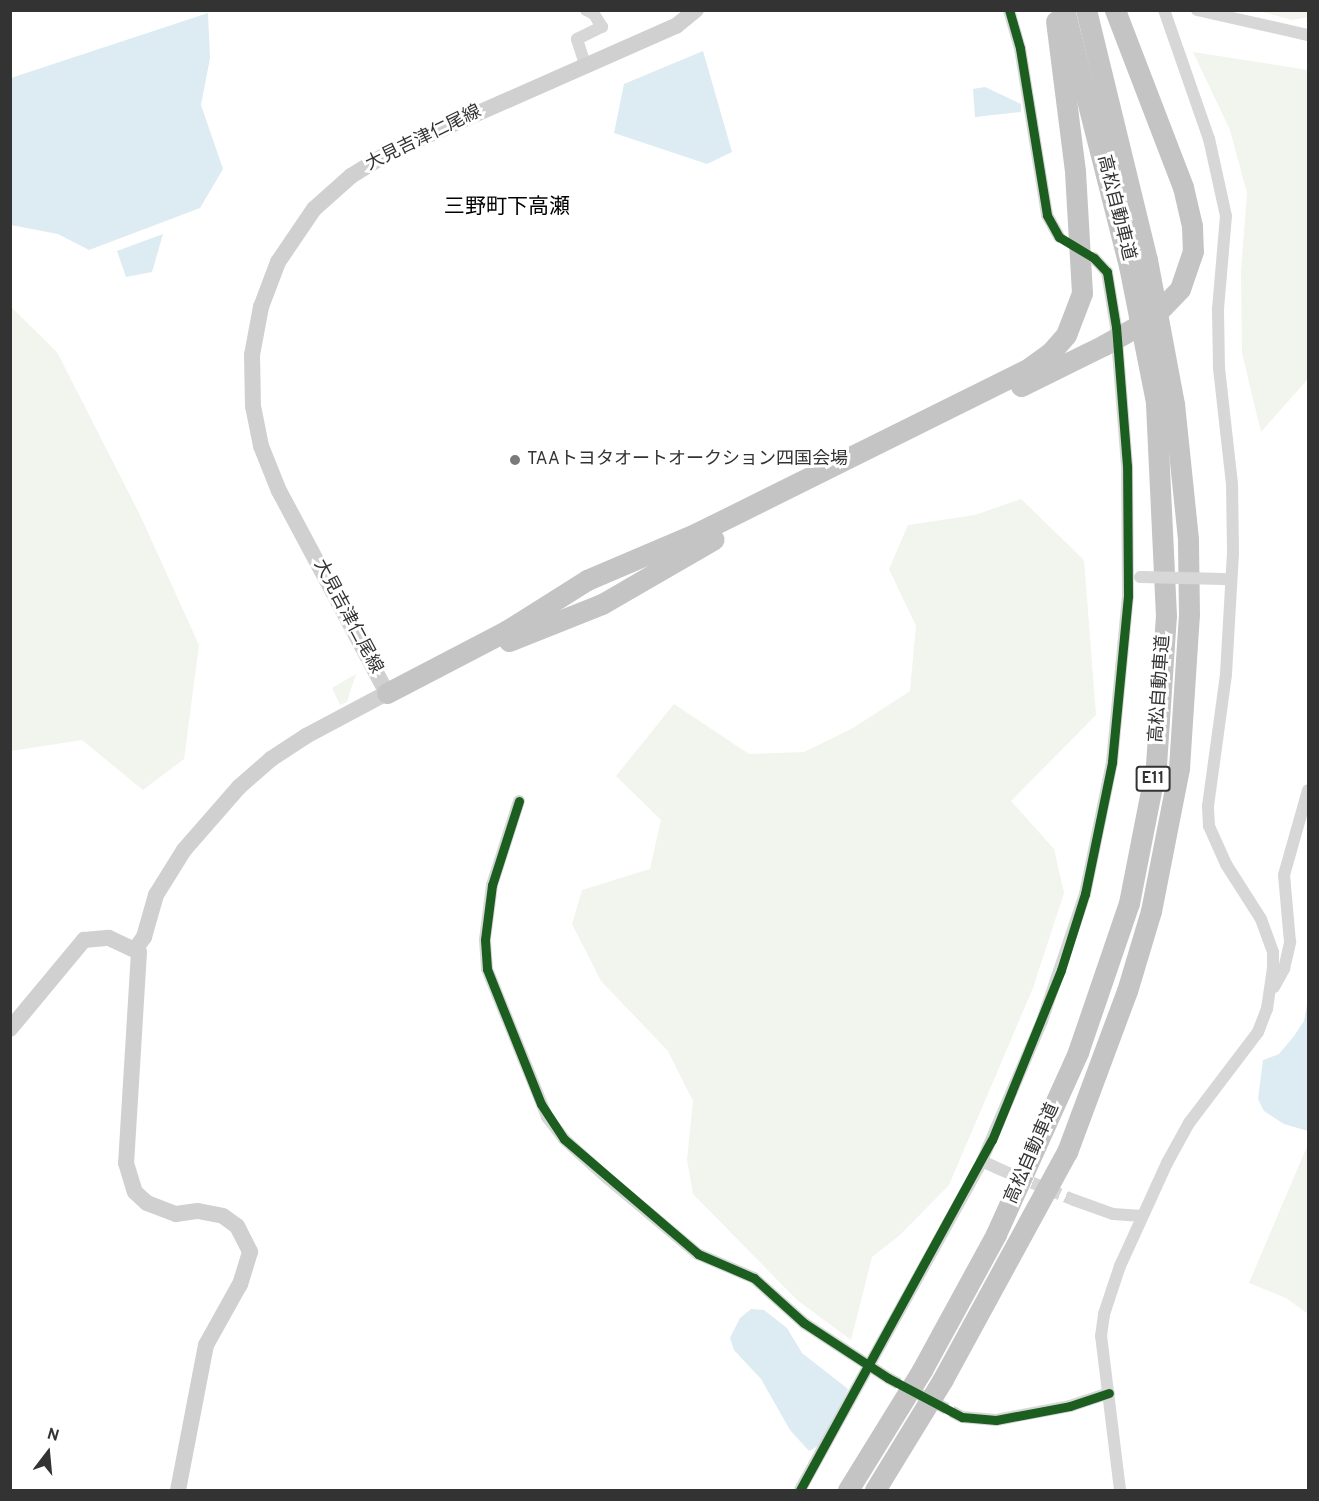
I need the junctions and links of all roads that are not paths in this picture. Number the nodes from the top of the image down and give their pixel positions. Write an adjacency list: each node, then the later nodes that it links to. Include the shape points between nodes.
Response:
1 (586, 10): 11 (street, via 594,14 602,27 577,39)
2 (696, 10): 11 (street, 大見吉津仁尾線, via 676,26)
3 (1009, 10): 12 (street, via 1020,48 1047,215)
4 (1055, 10): 16 (highway, via 1075,171 1082,293 1066,335 1052,351 1029,368 697,533 587,580 506,631)
5 (1064, 10): 32 (highway, 高松自動車道 / E11, via 1129,266 1156,402 1166,616 1156,765 1129,903 1078,1052 996,1234 922,1370)
6 (1086, 10): 33 (highway, 高松自動車道 / E11, via 1147,260 1174,404 1188,538 1189,615 1179,768 1148,922 1127,991 1067,1152 944,1379)
7 (1115, 10): 16 (highway, bridge, via 1188,206 1193,251 1180,289 1152,318 702,545 602,604 516,638 421,683)
8 (1164, 10): 15 (street, via 1209,139 1226,216 1218,309 1219,368 1232,484)
9 (1197, 10): 10 (street)
10 (1308, 35)
11 (585, 63): 16 (street, 大見吉津仁尾線, via 390,152 351,176 314,209 278,262 261,307 252,365 253,406 261,446 279,491)
12 (1059, 237)
13 (1094, 258): 14 (street, via 1107,272 1116,327)
14 (1134, 577): 15 (street, bridge); 22 (street, via 1112,762 1084,894 1042,1021)
15 (1227, 579): 20 (street, via 1226,674 1208,806 1209,826 1226,864 1261,919 1273,952)
16 (387, 693): 19 (street, via 306,736 239,787 184,850 156,895 144,937)
17 (1308, 790): 20 (street, via 1284,875 1290,942 1287,959)
18 (519, 801): 26 (street, via 492,885 485,940 487,969 548,1117 564,1139 698,1254 754,1278 804,1323)
19 (136, 948): 21 (street, via 109,938 84,940); 30 (street, via 141,958 126,1163 135,1192 147,1203 176,1214 223,1216 237,1226 250,1252 240,1284 207,1345)
20 (1270, 993): 25 (street, via 1258,1032 1190,1123)
21 (10, 1029)
22 (982, 1161): 23 (street); 26 (street)
23 (999, 1169)
24 (1074, 1200): 25 (street, via 1113,1214)
25 (1142, 1216): 28 (street, via 1104,1314 1101,1336)
26 (870, 1363): 27 (street); 31 (street)
27 (888, 1378)
28 (1108, 1393): 29 (street, via 1070,1406 996,1420); 34 (street)
29 (962, 1417)
30 (178, 1491)
31 (801, 1491)
32 (848, 1491)
33 (875, 1491)
34 (1120, 1491)

